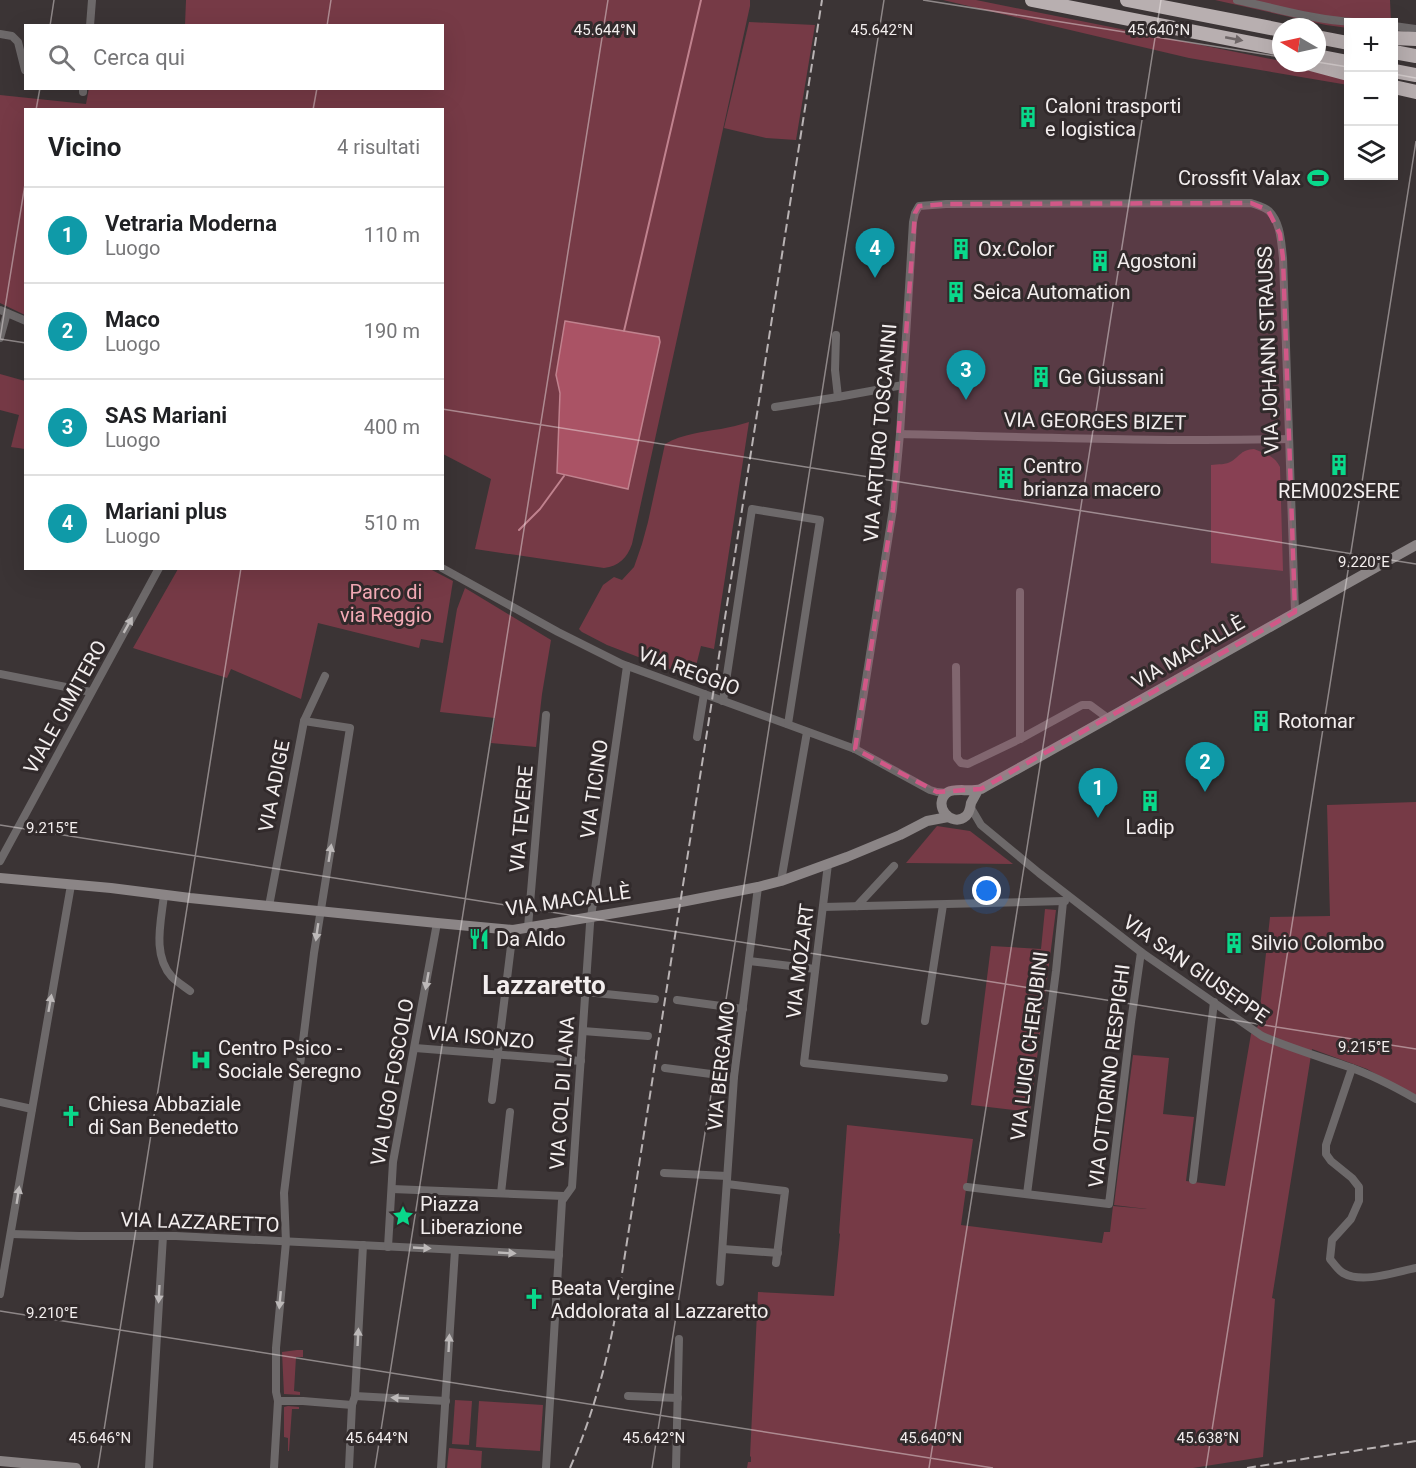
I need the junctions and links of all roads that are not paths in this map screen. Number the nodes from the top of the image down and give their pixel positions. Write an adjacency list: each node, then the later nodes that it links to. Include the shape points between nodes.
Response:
1 (92, 0): 6 (street)
2 (1032, 0): 17 (highway, one-way to 17)
3 (1127, 0): 8 (highway)
4 (1237, 0): 5 (street)
5 (1344, 21)
6 (90, 24)
7 (1398, 26): 9 (street)
8 (1272, 28)
9 (1416, 28)
10 (1326, 31): 11 (highway)
11 (1344, 33)
12 (0, 34): 24 (street, via 12,36 18,42)
13 (1398, 38): 15 (highway)
14 (1326, 39): 16 (highway)
15 (1416, 39)
16 (1344, 42)
17 (1258, 44): 18 (highway); 20 (highway)
18 (1272, 47)
19 (1398, 53): 21 (highway)
20 (1272, 55)
21 (1416, 56)
22 (1326, 58): 23 (highway)
23 (1344, 61)
24 (24, 66)
25 (1326, 68): 27 (highway)
26 (1398, 72): 28 (highway)
27 (1344, 73)
28 (1416, 75)
29 (1398, 88): 30 (highway)
30 (1416, 92)
31 (1004, 204): 36 (street, VIA ARTURO TOSCANINI, via 919,206 915,213); 40 (street, VIA JOHANN STRAUSS, via 1251,203 1268,210 1280,234 1283,258)
32 (3, 312): 33 (street); 35 (street)
33 (24, 320)
34 (836, 335): 37 (street)
35 (0, 338)
36 (903, 385): 37 (street); 39 (street, VIA ARTURO TOSCANINI)
37 (838, 397): 38 (street)
38 (775, 407)
39 (900, 434): 40 (street, VIA GEORGES BIZET); 60 (street, VIA ARTURO TOSCANINI, via 894,509)
40 (1288, 439): 45 (street, VIA JOHANN STRAUSS)
41 (1416, 545): 45 (street, VIA MACALLÈ)
42 (444, 569): 46 (street, VIA REGGIO)
43 (158, 570): 50 (street, VIALE CIMITERO, one-way to 43)
44 (1020, 592): 59 (street)
45 (1295, 612): 54 (street, VIA MACALLÈ)
46 (627, 666): 51 (street, VIA REGGIO); 86 (street, VIA TICINO)
47 (956, 667): 59 (street, via 957,758 961,763 968,764)
48 (0, 674): 50 (street)
49 (325, 676): 55 (street, VIA ADIGE)
50 (91, 692): 71 (street, VIALE CIMITERO)
51 (704, 694): 52 (street, VIA REGGIO); 58 (street)
52 (723, 701): 56 (street, VIA REGGIO); 56 (street, via 752,509 820,520)
53 (546, 715): 88 (street, VIA TEVERE)
54 (1109, 719): 59 (street, via 1090,705 1082,705); 62 (street, VIA MACALLÈ)
55 (304, 721): 82 (street, VIA ADIGE); 85 (street, one-way to 55, via 350,728)
56 (788, 724): 57 (street, VIA REGGIO)
57 (807, 732): 60 (street, VIA REGGIO); 75 (street)
58 (697, 737)
59 (1020, 739)
60 (855, 748): 61 (street, VIA REGGIO)
61 (930, 790): 64 (street, VIA REGGIO); 65 (street, VIA REGGIO)
62 (978, 790): 63 (street, VIA MACALLÈ); 66 (street)
63 (963, 792): 64 (street); 66 (street)
64 (948, 793): 65 (street)
65 (942, 804): 67 (street); 69 (street, VIA MACALLÈ)
66 (971, 806): 68 (street); 70 (street, VIA SAN GIUSEPPE)
67 (948, 817): 68 (street); 69 (street, VIA MACALLÈ)
68 (962, 818): 70 (street, VIA SAN GIUSEPPE)
69 (927, 821): 72 (street, VIA MACALLÈ)
70 (981, 825): 79 (street, VIA SAN GIUSEPPE)
71 (0, 861)
72 (828, 864): 75 (street, VIA MACALLÈ); 84 (street, VIA MOZART)
73 (894, 866): 83 (street)
74 (0, 878): 76 (street, VIA MACALLÈ)
75 (781, 881): 77 (street, VIA MACALLÈ)
76 (71, 885): 78 (street, VIA MACALLÈ); 112 (street, one-way to 76)
77 (758, 887): 86 (street, VIA MACALLÈ); 91 (street, VIA BERGAMO)
78 (164, 895): 82 (street, VIA MACALLÈ); 93 (street, via 160,952 172,976)
79 (1072, 898): 80 (street); 90 (street, VIA SAN GIUSEPPE)
80 (1063, 902): 81 (street); 120 (street, VIA LUIGI CHERUBINI)
81 (943, 905): 83 (street); 99 (street)
82 (269, 906): 85 (street, VIA MACALLÈ)
83 (856, 906): 84 (street)
84 (823, 907): 92 (street, VIA MOZART)
85 (320, 911): 87 (street, VIA MACALLÈ); 124 (street, one-way to 124, via 284,1193)
86 (591, 916): 88 (street, VIA MACALLÈ); 94 (street, VIA COL DI LANA)
87 (437, 923): 89 (street, VIA MACALLÈ); 102 (street, VIA UGO FOSCOLO, one-way to 102)
88 (528, 927): 89 (street, VIA MACALLÈ)
89 (513, 930): 103 (street)
90 (1141, 952): 97 (street, VIA SAN GIUSEPPE); 120 (street, VIA OTTORINO RESPIGHI, via 1109,1204)
91 (749, 961): 92 (street); 98 (street, VIA BERGAMO)
92 (815, 969): 108 (street, VIA MOZART, via 804,1063)
93 (190, 991)
94 (586, 992): 95 (street); 100 (street, VIA COL DI LANA)
95 (655, 999)
96 (677, 1000): 98 (street)
97 (1214, 1002): 106 (street, VIA SAN GIUSEPPE, via 1262,1036); 116 (street)
98 (743, 1009): 107 (street, VIA BERGAMO)
99 (925, 1021)
100 (583, 1030): 101 (street); 104 (street, VIA COL DI LANA)
101 (648, 1036)
102 (415, 1048): 103 (street, VIA ISONZO); 118 (street, VIA UGO FOSCOLO, via 393,1162)
103 (498, 1055): 104 (street, VIA ISONZO); 110 (street)
104 (581, 1061): 121 (street, VIA COL DI LANA, via 572,1187)
105 (666, 1068): 107 (street)
106 (1352, 1068): 109 (street, VIA SAN GIUSEPPE); 132 (street, via 1326,1154 1359,1187 1359,1201 1351,1219 1332,1240 1330,1259 1344,1274 1357,1277)
107 (734, 1077): 115 (street, VIA BERGAMO)
108 (944, 1078)
109 (1416, 1099)
110 (492, 1100)
111 (0, 1102): 112 (street)
112 (32, 1109): 122 (street, one-way to 112)
113 (510, 1112): 119 (street)
114 (664, 1173): 115 (street)
115 (727, 1180): 127 (street, VIA BERGAMO); 129 (street, via 785,1191)
116 (1193, 1180)
117 (967, 1187): 120 (street, VIA OTTORINO RESPIGHI)
118 (392, 1189): 119 (street); 126 (street, VIA UGO FOSCOLO)
119 (501, 1193): 121 (street)
120 (1027, 1194)
121 (564, 1196): 130 (street, VIA COL DI LANA)
122 (12, 1234): 123 (street, VIA LAZZARETTO); 133 (street)
123 (162, 1236): 124 (street, VIA LAZZARETTO); 145 (street, one-way to 145)
124 (286, 1242): 125 (street, VIA LAZZARETTO); 140 (street, one-way to 140, via 276,1348)
125 (363, 1245): 126 (street, VIA LAZZARETTO); 137 (street, one-way to 125)
126 (388, 1247): 128 (street, one-way to 128)
127 (723, 1249): 129 (street); 134 (street, VIA BERGAMO)
128 (455, 1250): 130 (street, one-way to 130); 141 (street, one-way to 128)
129 (778, 1253): 131 (street)
130 (559, 1255): 149 (street, VIA COL DI LANA)
131 (776, 1263)
132 (1416, 1268)
133 (1, 1282): 135 (street)
134 (720, 1282)
135 (0, 1294)
136 (679, 1339): 139 (street)
137 (355, 1396): 141 (street, one-way to 137); 142 (street)
138 (628, 1396): 139 (street)
139 (678, 1398): 150 (street)
140 (278, 1401): 142 (street); 146 (street)
141 (446, 1401): 148 (street)
142 (352, 1405): 147 (street)
143 (0, 1461): 144 (street)
144 (76, 1468)
145 (149, 1468)
146 (274, 1468)
147 (349, 1468)
148 (441, 1468)
149 (546, 1468)
150 (676, 1468)

